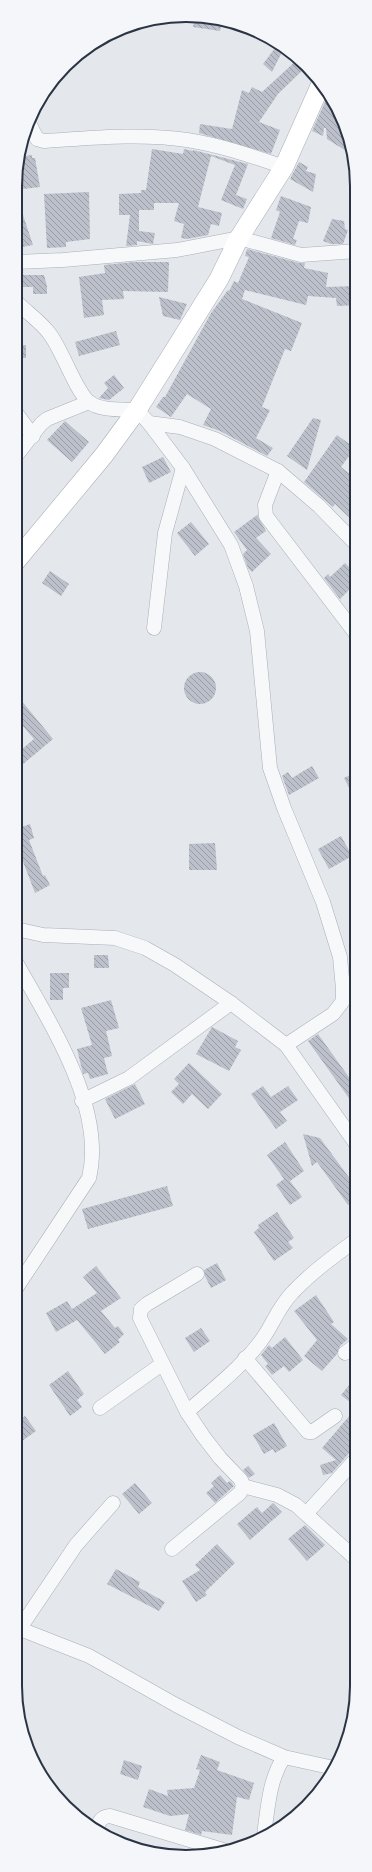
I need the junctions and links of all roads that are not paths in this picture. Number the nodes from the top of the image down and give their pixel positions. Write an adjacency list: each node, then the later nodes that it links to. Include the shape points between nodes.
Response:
1 (318, 90): 3 (street)
2 (32, 129): 3 (street, via 37,138 44,141 132,136 186,140 217,145)
3 (284, 166): 4 (street)
4 (239, 238): 5 (street, via 301,255); 6 (street, via 177,250); 9 (street)
5 (350, 252)
6 (22, 262)
7 (22, 307): 8 (street, via 49,333)
8 (89, 402): 9 (street); 11 (street, via 47,419)
9 (143, 417): 13 (street); 14 (street, via 215,439); 16 (street, via 104,455)
10 (22, 421): 11 (street)
11 (33, 436): 12 (street)
12 (22, 449)
13 (184, 468): 18 (street, via 165,533); 22 (street, via 231,546 246,586 257,631 270,768 323,902 340,957 343,1001 333,1014)
14 (278, 471): 15 (street, via 319,506); 17 (street, via 266,505 266,516)
15 (350, 538)
16 (22, 554)
17 (350, 626)
18 (154, 628)
19 (22, 930): 21 (street, via 43,935 123,940 145,948 175,965)
20 (22, 973): 23 (street, via 71,1062)
21 (231, 1003): 22 (street); 23 (street, via 129,1078)
22 (286, 1045): 24 (street)
23 (82, 1101): 27 (street, via 93,1144 93,1162 89,1178)
24 (350, 1136)
25 (350, 1245): 28 (street, via 315,1271 292,1293 264,1336)
26 (197, 1274): 29 (street, via 141,1309 140,1318)
27 (22, 1279)
28 (245, 1358): 31 (street); 32 (street, via 308,1432 312,1432)
29 (162, 1364): 30 (street); 31 (street)
30 (100, 1408)
31 (187, 1412): 34 (street, via 220,1458 241,1480)
32 (335, 1416)
33 (350, 1466): 36 (street)
34 (243, 1486): 36 (street, via 277,1495 296,1504); 37 (street, via 240,1493)
35 (114, 1503): 39 (street, via 76,1545)
36 (306, 1514): 38 (street)
37 (172, 1550)
38 (350, 1554)
39 (22, 1620)
40 (22, 1629): 41 (street, via 90,1656 176,1705)
41 (284, 1757): 42 (street); 44 (street, via 275,1771)
42 (329, 1767)
43 (98, 1824): 45 (street, via 104,1817 110,1816)
44 (265, 1830)
45 (215, 1847)

